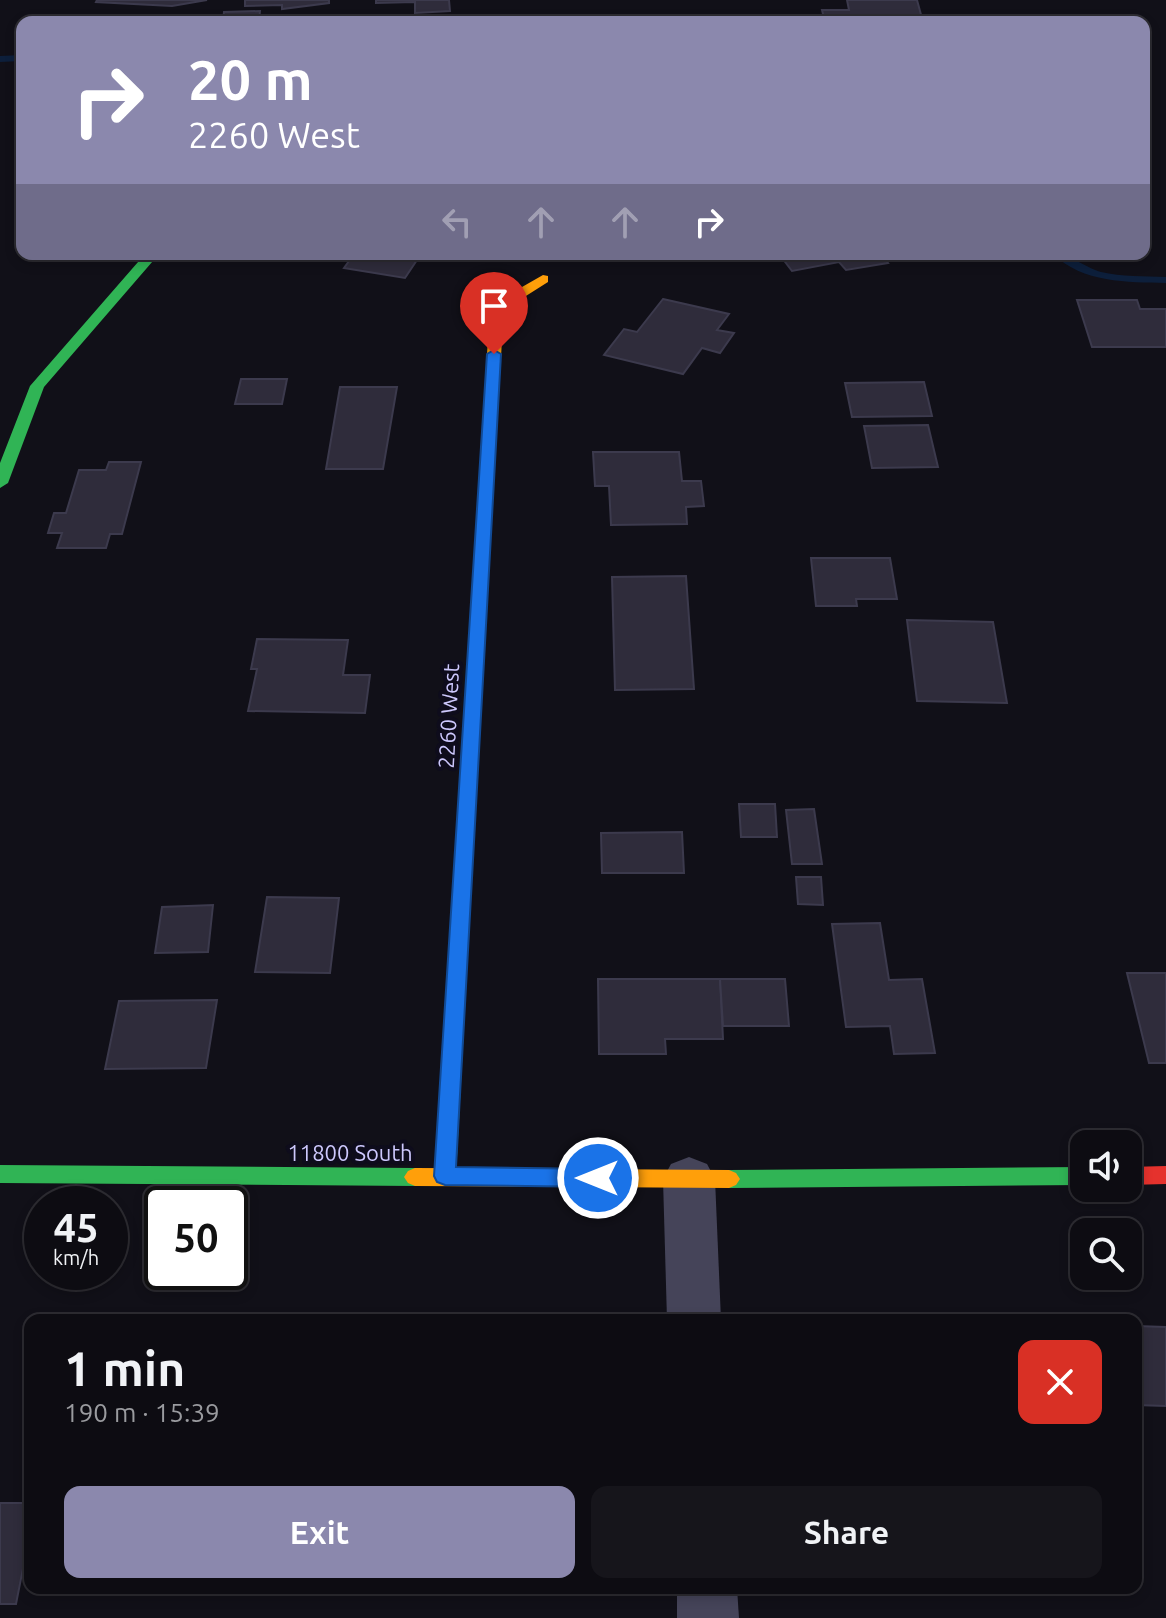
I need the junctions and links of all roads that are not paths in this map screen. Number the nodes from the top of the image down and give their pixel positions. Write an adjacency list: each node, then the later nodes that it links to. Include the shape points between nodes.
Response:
1 (147, 260): 3 (street, via 37,386)
2 (543, 279): 6 (street, 2260 West, via 513,298 496,322)
3 (0, 483)
4 (0, 1174): 6 (street, 11800 South)
5 (1166, 1175): 8 (street)
6 (445, 1176): 9 (street, 11800 South)
7 (1070, 1176): 9 (street, 11800 South)
8 (1142, 1176)
9 (689, 1179): 10 (street)
10 (694, 1314)
11 (707, 1594): 12 (street)
12 (708, 1618)

